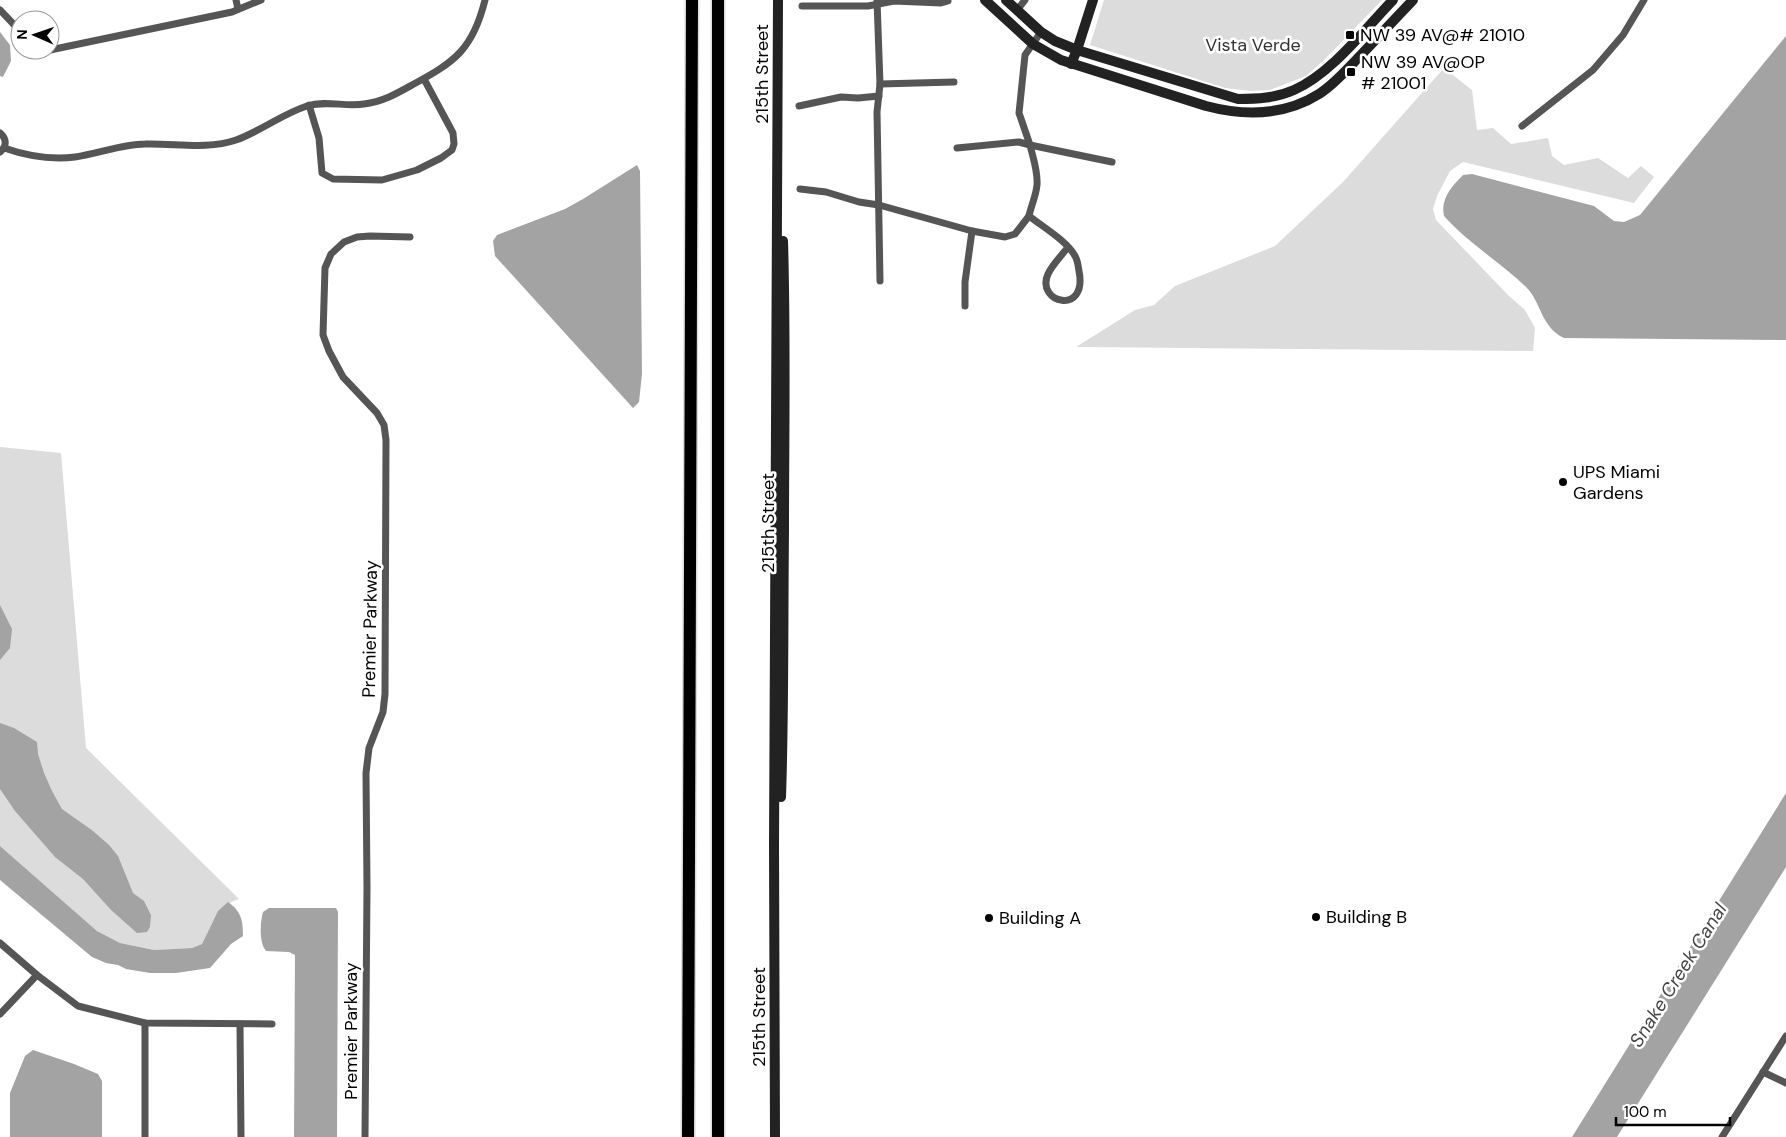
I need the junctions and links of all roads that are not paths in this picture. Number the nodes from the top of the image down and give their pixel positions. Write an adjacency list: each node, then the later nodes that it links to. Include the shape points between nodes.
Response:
1 (236, 0): 17 (street)
2 (261, 0): 17 (street)
3 (485, 0): 26 (street, via 473,36 457,57)
4 (692, 0): 58 (highway)
5 (718, 0): 59 (highway)
6 (778, 0): 60 (street, 215th Street)
7 (984, 0): 22 (street)
8 (1006, 0): 19 (street)
9 (1025, 0): 19 (street)
10 (1093, 0): 24 (street)
11 (1393, 0): 24 (street, via 1328,68 1294,90 1259,99 1238,99)
12 (1413, 0): 25 (street, via 1320,94 1284,110 1240,113 1206,106)
13 (1644, 0): 32 (street, via 1623,35 1593,70)
14 (877, 2): 15 (street); 16 (street, via 832,7); 28 (street)
15 (948, 2)
16 (802, 6)
17 (238, 9): 23 (street)
18 (0, 10): 20 (street)
19 (1017, 10): 21 (street)
20 (10, 20)
21 (1041, 32): 22 (street); 24 (street)
22 (1033, 44): 25 (street); 34 (street, via 1025,55 1019,113)
23 (60, 48)
24 (1077, 50): 25 (street)
25 (1071, 64)
26 (424, 79): 30 (street, via 377,102); 30 (street, via 453,133 452,150 400,176 382,180 326,177 322,173 319,138)
27 (954, 82): 28 (street)
28 (880, 84): 29 (street)
29 (880, 96): 31 (street, via 841,97); 39 (street, via 877,112)
30 (309, 105): 36 (street, via 235,140 218,144 144,144 60,158)
31 (799, 106)
32 (1522, 126)
33 (0, 133): 36 (street, via 5,138)
34 (1030, 145): 35 (street, via 1019,142); 37 (street); 40 (street, via 1037,186)
35 (957, 148)
36 (2, 150)
37 (1112, 162)
38 (800, 188): 39 (street)
39 (879, 205): 41 (street); 44 (street)
40 (1029, 216): 41 (street, via 1015,234 1005,237); 43 (street)
41 (972, 231): 45 (street)
42 (410, 237): 57 (street, Premier Parkway, via 357,237 344,242 331,254 325,268 323,335 343,377 377,413 384,425 386,440 385,694 383,712 369,748 366,772)
43 (1068, 246): 43 (street, via 1076,257 1080,290 1072,299 1063,301 1053,298 1047,290 1046,281)
44 (880, 281)
45 (965, 306)
46 (0, 943): 47 (street)
47 (37, 975): 48 (street); 49 (street, via 78,1006)
48 (0, 1014)
49 (145, 1023): 50 (street); 55 (street)
50 (240, 1024): 51 (street); 56 (street)
51 (272, 1024)
52 (1786, 1036): 53 (street)
53 (1763, 1072): 54 (street); 61 (street)
54 (1786, 1083)
55 (145, 1137)
56 (240, 1137)
57 (365, 1137)
58 (688, 1137)
59 (718, 1137)
60 (775, 1137)
61 (1722, 1137)

